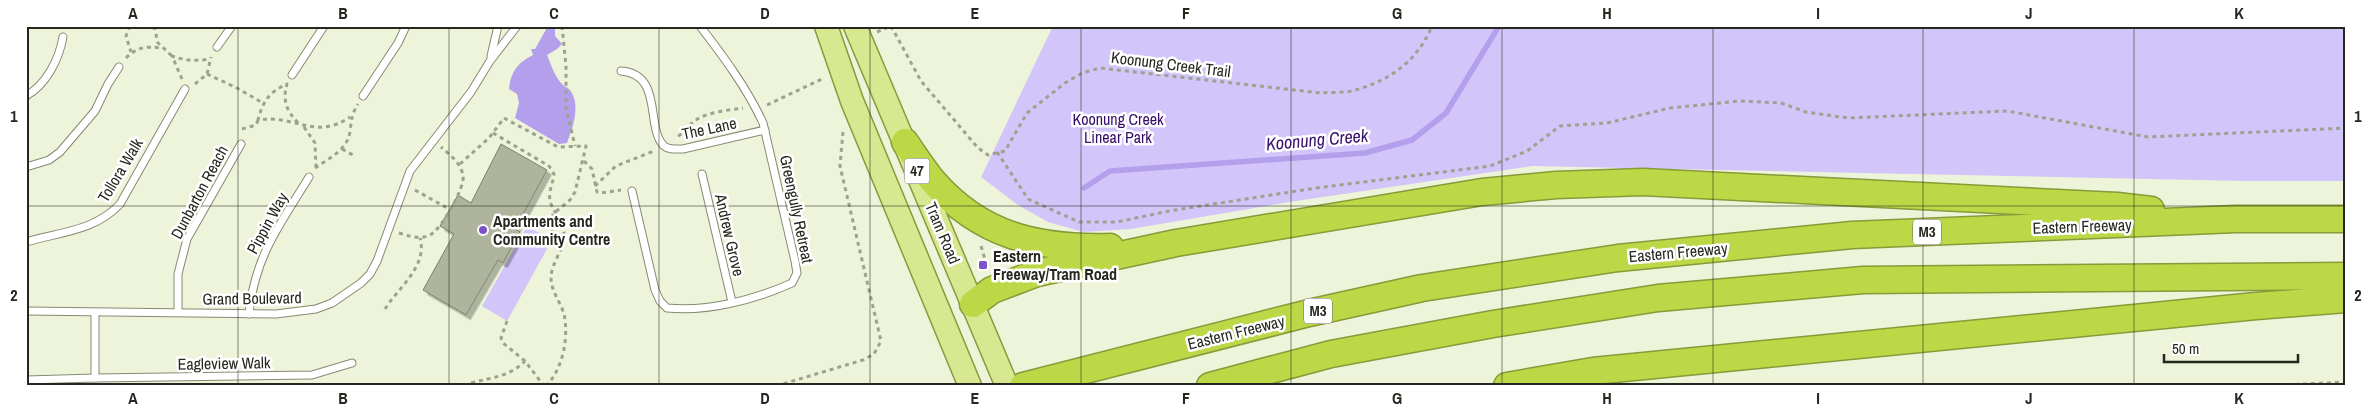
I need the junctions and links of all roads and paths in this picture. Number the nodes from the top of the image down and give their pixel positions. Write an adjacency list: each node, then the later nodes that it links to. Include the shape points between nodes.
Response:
1 (130, 26): 14 (path)
2 (154, 26): 17 (path)
3 (232, 26): 16 (lane)
4 (324, 26): 25 (lane)
5 (406, 26): 29 (lane, via 398,44)
6 (498, 26): 21 (lane, Grand Boulevard)
7 (518, 26): 21 (lane, Grand Boulevard)
8 (562, 26): 45 (path, via 566,107)
9 (700, 26): 31 (lane, Greengully Retreat)
10 (826, 26): 79 (main road, Tram Road / 47, via 852,101)
11 (855, 26): 42 (main road, Tram Road / 47)
12 (891, 26): 47 (path, via 921,81 978,148 988,155)
13 (1432, 26): 47 (path, Koonung Creek Trail, via 1411,60 1395,73 1352,91 1321,93 1100,68 1082,73 1065,82 1027,113 1008,146)
14 (126, 28): 18 (path)
15 (63, 37): 28 (lane, via 57,60 40,84)
16 (217, 47): 20 (path)
17 (162, 48): 18 (path, via 142,47); 19 (path)
18 (131, 52): 22 (path)
19 (172, 56): 20 (path, via 182,60); 27 (path)
20 (210, 59): 24 (path)
21 (490, 61): 41 (lane, Grand Boulevard)
22 (119, 68): 51 (lane, via 95,111 60,152 50,160)
23 (621, 71): 44 (lane, The Lane, via 642,80)
24 (207, 74): 27 (path); 30 (path)
25 (292, 75)
26 (824, 78): 31 (path, via 773,104)
27 (185, 89): 65 (lane, Tollora Walk, via 120,204 111,213 82,228)
28 (26, 96)
29 (363, 96): 32 (path)
30 (263, 103): 33 (path); 34 (path, via 274,90 287,84 284,100)
31 (756, 108): 39 (lane, Greengully Retreat); 44 (path, via 701,117 693,121 682,135)
32 (350, 118): 35 (path, via 323,128); 46 (path, via 350,131)
33 (258, 120): 34 (path, via 279,118); 38 (path, via 256,125)
34 (298, 123): 35 (path)
35 (304, 126): 52 (path, via 315,142)
36 (844, 128): 88 (path, via 840,166 881,341 874,354 863,360)
37 (2346, 128): 47 (path, via 2148,137 2007,111 1848,118 1806,112 1780,103 1740,101 1670,108 1607,123 1560,126 1527,151 1490,166 1316,188 1117,222 1079,222 1028,199)
38 (242, 129)
39 (765, 130): 44 (lane, The Lane, via 683,149); 71 (lane, Greengully Retreat, via 797,273 792,283)
40 (492, 133): 45 (path, via 504,118 558,147); 50 (path); 59 (path, via 549,166 554,174 549,195)
41 (434, 140): 50 (path); 55 (lane, Grand Boulevard)
42 (905, 142): 67 (highway, via 931,179 966,213 1007,235 1073,247); 72 (main road, Tram Road / 47)
43 (240, 144): 75 (lane, Dunbarton Reach, via 187,239 178,274)
44 (663, 145): 56 (path, via 616,166)
45 (575, 146): 49 (path, via 586,146)
46 (342, 149): 48 (path); 52 (path)
47 (997, 152)
48 (353, 155)
49 (583, 160): 56 (path, via 592,170); 59 (path, via 575,192 570,200)
50 (460, 164): 58 (path, via 463,182)
51 (26, 167)
52 (316, 167): 54 (path)
53 (702, 174): 71 (lane, Andrew Grove)
54 (309, 177): 77 (lane, Pippin Way, via 267,246 254,280)
55 (404, 184): 58 (path); 62 (lane, Grand Boulevard)
56 (595, 186): 57 (path, via 601,193)
57 (632, 191): 71 (lane, Greengully Retreat, via 655,290 666,308 687,310)
58 (449, 209): 63 (path, via 436,231)
59 (555, 210): 64 (path); 87 (path, via 562,223 563,242 551,279 564,314 565,342 557,372)
60 (2346, 219): 61 (highway, Eastern Freeway / M3)
61 (2236, 220): 67 (highway, via 2117,206 1643,182 1482,192); 91 (highway, Eastern Freeway / M3, via 1852,235 1618,258 1412,290)
62 (388, 229): 63 (path); 77 (lane, Grand Boulevard, via 370,274 342,297 316,309)
63 (420, 238): 73 (path, via 422,246 416,265)
64 (552, 240)
65 (26, 242)
66 (981, 242): 68 (path)
67 (1176, 243): 72 (highway, via 1036,273 992,290)
68 (990, 274)
69 (2346, 276): 92 (highway, via 1863,280 1658,298 1331,354)
70 (2346, 300): 93 (highway, via 1593,371)
71 (732, 302)
72 (973, 304): 79 (main road); 90 (main road, Tram Road / 47)
73 (385, 309)
74 (26, 311): 76 (lane, Grand Boulevard)
75 (178, 312): 76 (lane, Grand Boulevard); 77 (lane, Grand Boulevard)
76 (95, 313): 82 (lane)
77 (249, 314)
78 (507, 321): 80 (path, via 501,338 503,343)
79 (952, 345): 89 (main road, Tram Road / 47)
80 (525, 361): 86 (path, via 507,375); 87 (path)
81 (352, 363): 84 (lane, Eagleview Walk, via 312,375)
82 (95, 378): 83 (lane, Eagleview Walk); 84 (lane, Eagleview Walk)
83 (26, 380)
84 (120, 382)
85 (2346, 382): 94 (path)
86 (471, 383)
87 (545, 386)
88 (776, 386)
89 (970, 386)
90 (1007, 386)
91 (1023, 386)
92 (1210, 386)
93 (1507, 386)
94 (2263, 386)

